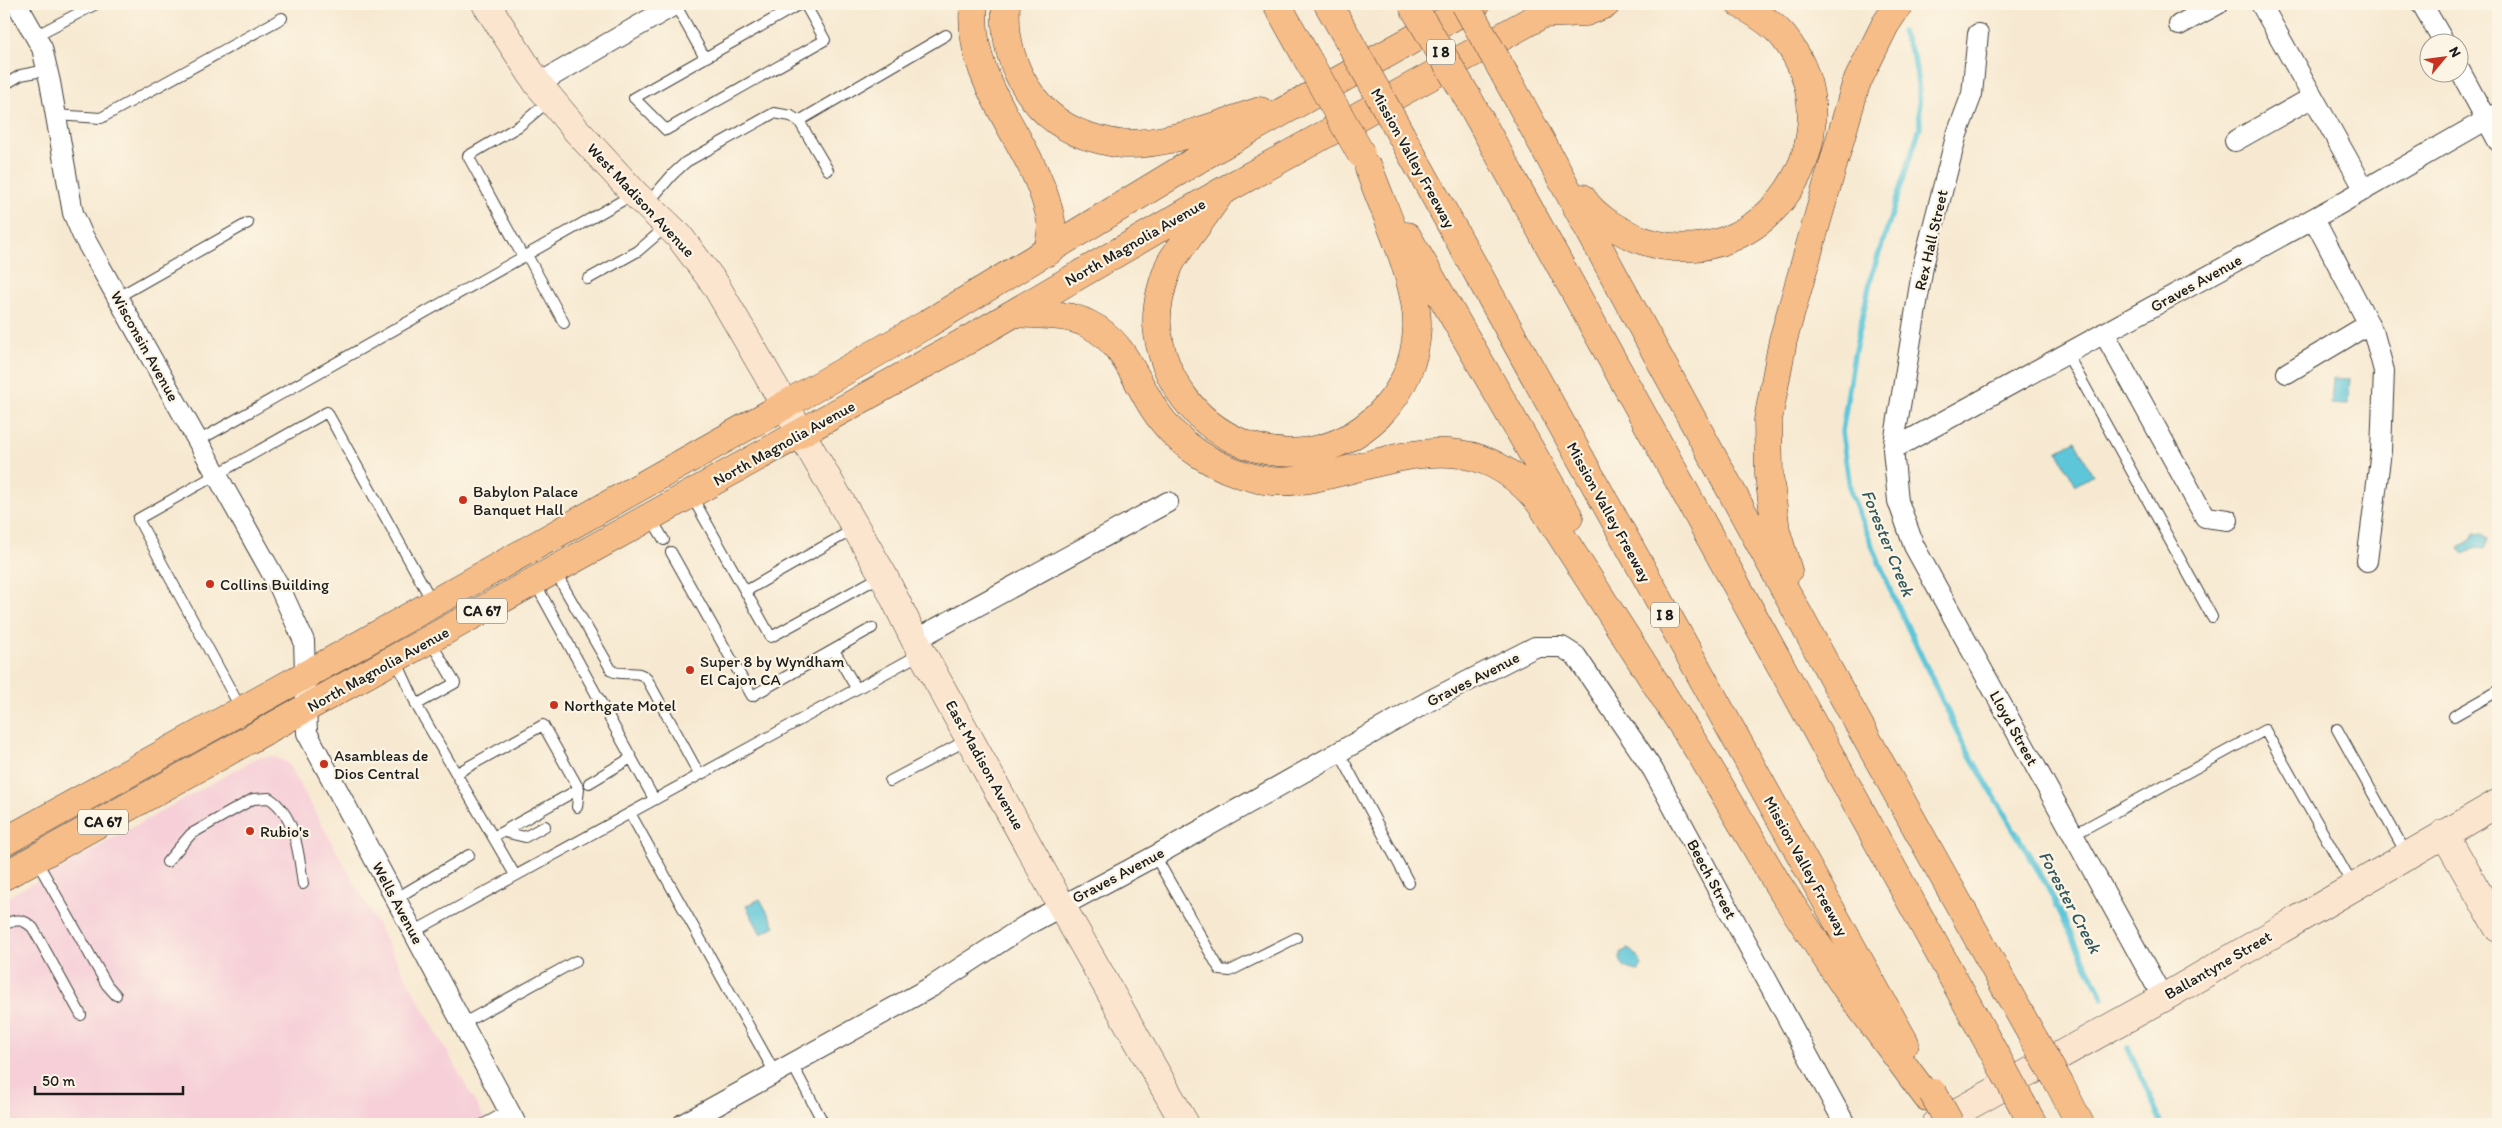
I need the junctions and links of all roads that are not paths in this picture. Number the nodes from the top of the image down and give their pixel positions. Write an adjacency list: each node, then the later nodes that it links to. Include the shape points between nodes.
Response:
1 (17, 4): 26 (street, Wisconsin Avenue)
2 (96, 4): 26 (lane)
3 (486, 4): 31 (street, West Madison Avenue)
4 (676, 4): 27 (lane); 31 (street)
5 (800, 4): 27 (lane)
6 (805, 4): 27 (lane, via 825,40 666,130 634,98)
7 (974, 4): 48 (main road, via 975,48 987,80 1035,172 1052,222)
8 (1006, 4): 32 (main road, via 1010,54 1022,82 1037,104 1062,125 1090,137 1122,144 1164,140)
9 (1278, 4): 40 (main road, bridge)
10 (1328, 4): 129 (main road, Mission Valley Freeway / I 8, bridge)
11 (1412, 4): 130 (main road, I 8, bridge, via 1469,100)
12 (1465, 4): 37 (main road, bridge)
13 (1476, 4): 32 (main road, North Magnolia Avenue)
14 (1606, 4): 20 (main road, via 1586,12)
15 (1740, 4): 37 (main road, via 1782,35 1791,49 1810,93 1813,122 1800,172 1785,196 1770,213 1736,236 1710,245 1683,247 1658,245 1632,237 1586,205)
16 (1899, 4): 81 (main road, via 1856,84 1784,340 1768,420 1769,475 1776,531 1789,575)
17 (2218, 4): 22 (street)
18 (2261, 4): 33 (street)
19 (2422, 4): 23 (street)
20 (1551, 9): 43 (main road, North Magnolia Avenue)
21 (282, 18): 34 (lane, via 101,118)
22 (2179, 26)
23 (2438, 32)
24 (1978, 34): 61 (street, Rex Hall Street, via 1972,94 1956,137 1923,266)
25 (946, 35): 36 (lane)
26 (35, 36): 28 (street, Wisconsin Avenue, via 42,48)
27 (705, 58)
28 (47, 70): 30 (lane, via 21,75); 34 (street, Wisconsin Avenue)
29 (2468, 82): 35 (street)
30 (4, 85)
31 (545, 92): 44 (street, West Madison Avenue); 49 (lane, via 519,126 468,156)
32 (1306, 97): 48 (main road, North Magnolia Avenue)
33 (2313, 98): 38 (street); 42 (street)
34 (56, 115): 51 (street, Wisconsin Avenue, via 73,213)
35 (2492, 117): 39 (street); 42 (street, Graves Avenue)
36 (799, 121): 41 (lane); 44 (lane, via 782,114 767,116 680,167)
37 (1532, 122): 81 (main road)
38 (2235, 141)
39 (2498, 141)
40 (1365, 162): 43 (main road, via 1407,270 1416,303 1414,351 1398,394 1385,409 1353,435 1313,450 1270,450 1229,438 1193,410 1167,369 1157,324 1161,291 1177,252); 91 (main road)
41 (828, 170)
42 (2365, 190): 45 (street, Graves Avenue)
43 (1221, 192): 52 (main road, North Magnolia Avenue)
44 (641, 199): 47 (street, West Madison Avenue); 49 (lane)
45 (2314, 218): 54 (street); 55 (street, Graves Avenue)
46 (248, 223): 51 (lane)
47 (668, 225): 50 (lane, via 638,251); 58 (street, West Madison Avenue, via 715,284)
48 (1048, 252): 58 (main road, North Magnolia Avenue)
49 (525, 256): 53 (lane); 60 (lane)
50 (588, 280)
51 (118, 297): 60 (street, Wisconsin Avenue)
52 (1014, 313): 59 (main road, North Magnolia Avenue); 91 (main road, via 1070,318 1088,323 1104,333 1120,350 1154,409 1180,439 1204,457 1244,475 1285,482 1310,480 1432,451 1458,453 1488,462 1514,476 1537,498)
53 (564, 323)
54 (2369, 324): 57 (street); 68 (street, via 2384,371 2381,451)
55 (2104, 333): 56 (street, Graves Avenue); 65 (street, via 2205,517)
56 (2067, 354): 61 (street, Graves Avenue); 73 (lane)
57 (2287, 373)
58 (785, 405): 59 (street, East Madison Avenue); 72 (main road, North Magnolia Avenue / CA 67)
59 (801, 433): 63 (main road, North Magnolia Avenue / CA 67); 66 (street, East Madison Avenue)
60 (198, 441): 62 (street, Wisconsin Avenue)
61 (1893, 449): 105 (street, Lloyd Street, via 1898,501 1914,546)
62 (217, 474): 72 (lane, via 327,412); 80 (street, Wisconsin Avenue, via 279,586 304,641); 85 (lane, via 138,519)
63 (691, 495): 70 (main road, North Magnolia Avenue / CA 67, via 657,528); 71 (lane)
64 (1168, 502): 76 (street)
65 (2228, 520)
66 (855, 529): 69 (street, East Madison Avenue); 71 (lane)
67 (671, 552): 78 (lane, via 752,696)
68 (2367, 561)
69 (883, 575): 71 (lane, via 771,637); 76 (street, East Madison Avenue)
70 (545, 576): 75 (main road, North Magnolia Avenue / CA 67); 92 (lane); 94 (lane, via 606,664 618,674 638,672 647,679)
71 (746, 591)
72 (433, 604): 80 (main road, North Magnolia Avenue / CA 67)
73 (2212, 617)
74 (872, 628): 78 (lane)
75 (430, 641): 79 (main road, North Magnolia Avenue / CA 67); 84 (lane, via 455,683)
76 (919, 646): 82 (lane); 89 (street, East Madison Avenue)
77 (1562, 647): 90 (street, Graves Avenue, via 1535,647); 136 (street, Beech Street, via 1576,656 1653,770)
78 (834, 650): 82 (lane)
79 (396, 660): 84 (lane); 86 (main road, North Magnolia Avenue / CA 67)
80 (305, 675): 85 (main road, North Magnolia Avenue / CA 67); 86 (street, Wells Avenue)
81 (1833, 678): 139 (main road, bridge)
82 (856, 688): 94 (lane)
83 (2498, 691): 87 (lane)
84 (416, 704): 93 (lane)
85 (242, 710): 107 (main road, North Magnolia Avenue / CA 67)
86 (305, 710): 107 (main road, North Magnolia Avenue / CA 67); 117 (street, Wells Avenue, via 307,733)
87 (2454, 716)
88 (2337, 729): 109 (lane)
89 (970, 738): 95 (lane); 118 (street, East Madison Avenue)
90 (1339, 752): 110 (street, Graves Avenue); 115 (lane)
91 (1702, 756): 129 (main road, via 1846,988)
92 (631, 758): 96 (lane); 98 (lane)
93 (458, 773): 97 (lane, via 544,725); 106 (lane)
94 (699, 774): 98 (lane)
95 (890, 781)
96 (589, 783)
97 (579, 789): 100 (lane); 103 (lane)
98 (654, 799): 101 (lane)
99 (2498, 803): 104 (street, Ballantyne Street)
100 (577, 807)
101 (630, 813): 113 (lane); 128 (lane)
102 (545, 826): 103 (lane, via 525,837)
103 (504, 832): 106 (lane)
104 (2444, 833): 109 (street, Ballantyne Street); 120 (street)
105 (2073, 835): 116 (lane, via 2265,730); 125 (street, Lloyd Street)
106 (493, 837): 113 (lane)
107 (23, 844): 112 (main road, North Magnolia Avenue / CA 67); 124 (lane)
108 (469, 855): 117 (lane)
109 (2407, 855): 116 (street, Ballantyne Street)
110 (1155, 856): 118 (street, Graves Avenue); 122 (lane, via 1220,970 1230,972)
111 (167, 862): 114 (lane, via 191,834 253,799 269,798 295,834)
112 (4, 876)
113 (515, 876): 121 (lane)
114 (303, 884)
115 (1409, 884)
116 (2353, 886): 125 (street, Ballantyne Street)
117 (395, 899): 121 (street, Wells Avenue)
118 (1061, 905): 128 (street, Graves Avenue, via 931,987); 135 (street, East Madison Avenue)
119 (4, 924): 126 (lane, via 18,919 34,928)
120 (2498, 928)
121 (413, 932): 127 (street, Wells Avenue)
122 (1296, 938)
123 (576, 962): 127 (lane)
124 (116, 995)
125 (2163, 998): 137 (street, Ballantyne Street)
126 (81, 1014)
127 (462, 1024): 131 (street, Wells Avenue)
128 (783, 1069): 133 (street, Graves Avenue); 134 (lane)
129 (1930, 1095): 138 (main road, Mission Valley Freeway / I 8, bridge)
130 (2028, 1115)
131 (512, 1117): 132 (lane)
132 (484, 1124)
133 (683, 1124)
134 (824, 1124)
135 (1185, 1124)
136 (1846, 1124)
137 (1936, 1124)
138 (1948, 1124)
139 (2080, 1124)

